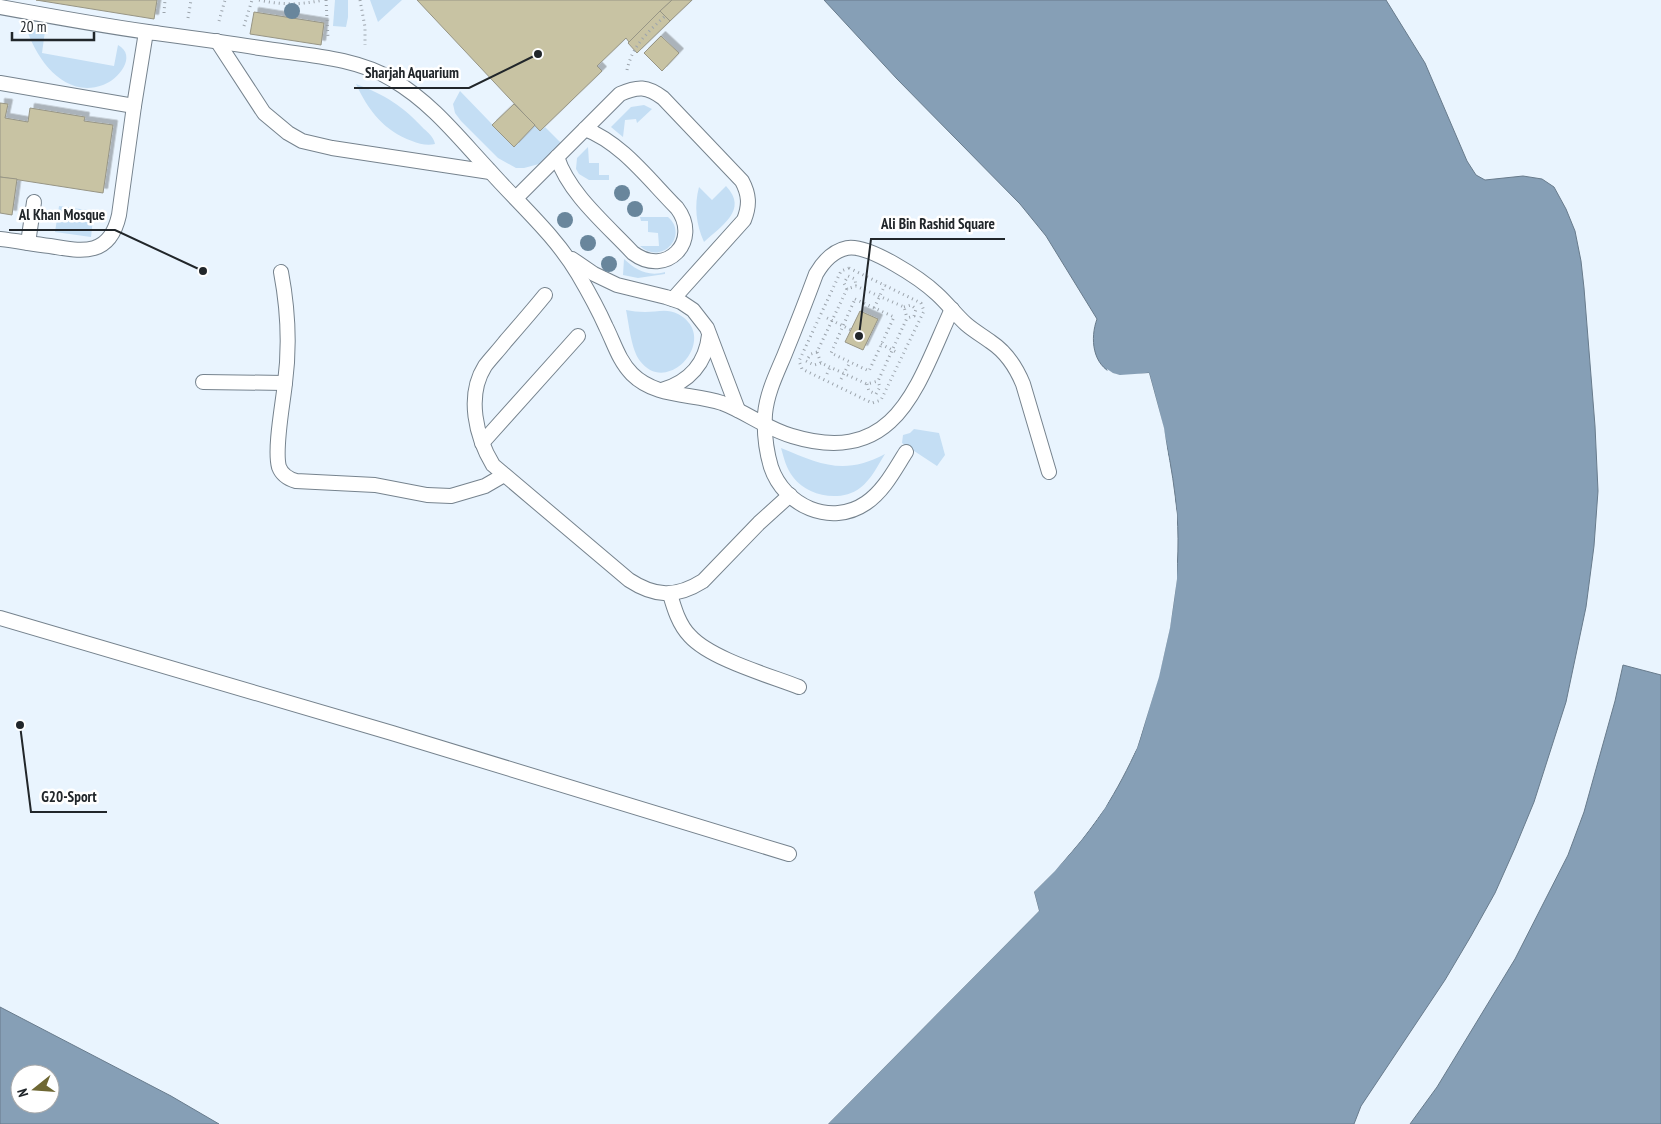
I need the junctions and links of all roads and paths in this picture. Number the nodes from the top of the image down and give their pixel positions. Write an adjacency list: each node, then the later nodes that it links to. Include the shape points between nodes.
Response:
1 (225, 0): 7 (path)
2 (259, 0): 3 (path, via 293,4)
3 (324, 0): 10 (path)
4 (360, 0): 11 (path, via 366,40)
5 (0, 8): 8 (lane)
6 (665, 16): 13 (path, via 634,50 627,72)
7 (219, 22)
8 (146, 32): 9 (lane); 14 (lane)
9 (217, 41): 10 (lane); 17 (lane, via 264,113 288,134 302,141)
10 (328, 59): 11 (lane)
11 (361, 66): 17 (lane, via 391,78 418,96)
12 (0, 82): 14 (lane)
13 (628, 90): 15 (lane); 30 (lane, via 649,89 663,98 742,181 748,197 744,220)
14 (134, 106): 21 (lane, via 119,215 110,237 98,247 84,251)
15 (585, 128): 16 (lane); 16 (lane, via 618,148 682,215 686,233 680,249 657,262 633,253 575,190)
16 (557, 157): 18 (lane)
17 (490, 172): 18 (lane)
18 (516, 198): 22 (lane)
19 (34, 202): 21 (lane)
20 (0, 238): 21 (lane)
21 (28, 243)
22 (565, 254): 30 (lane, via 617,285); 54 (lane, via 580,276 626,367 641,382)
23 (894, 264): 25 (path); 33 (lane, via 926,284); 56 (lane, via 865,251 849,248 826,259 816,274 770,391)
24 (281, 272): 52 (lane, via 289,331)
25 (884, 285): 25 (path, via 922,303 924,311 881,400 872,403 802,369 799,361 841,271 849,268); 29 (path)
26 (856, 286): 27 (path); 27 (path, via 855,279 848,276 844,283); 29 (path)
27 (847, 289): 36 (path)
28 (545, 295): 57 (lane, via 485,367 479,381 475,413)
29 (880, 296): 31 (path); 32 (path)
30 (673, 299): 39 (lane, via 693,310)
31 (874, 308): 37 (path, via 855,300); 41 (path, via 894,317)
32 (904, 308): 35 (path); 35 (path, via 911,305 916,309 914,316)
33 (952, 309): 56 (lane, via 909,399 881,430 868,437 838,443 808,440); 59 (lane, via 1001,351 1018,372)
34 (827, 318): 36 (path)
35 (907, 318): 42 (path)
36 (832, 320): 37 (path); 43 (path)
37 (843, 326): 38 (path); 44 (path, via 831,353)
38 (851, 330)
39 (709, 333): 54 (lane, via 704,355 695,370 682,382); 55 (lane)
40 (578, 336): 57 (lane)
41 (881, 344): 42 (path); 44 (path, via 869,371)
42 (894, 351): 50 (path)
43 (817, 352): 45 (path); 45 (path, via 806,361 814,365)
44 (850, 362): 47 (path)
45 (821, 363): 46 (path)
46 (830, 367): 47 (path); 48 (path)
47 (844, 373): 49 (path); 53 (path)
48 (827, 374)
49 (841, 379)
50 (878, 381): 53 (path); 53 (path, via 880,387 876,394 869,391)
51 (203, 382): 52 (lane)
52 (285, 383): 60 (lane, via 279,461 282,472 291,479 451,496 485,486)
53 (866, 384)
54 (661, 390): 55 (lane, via 703,398)
55 (738, 410): 56 (lane)
56 (765, 425): 61 (lane, via 771,468)
57 (482, 443): 60 (lane, via 492,465)
58 (906, 452): 61 (lane, via 878,493 855,509 829,514 815,512)
59 (1049, 472)
60 (504, 475): 62 (lane, via 629,580 642,588)
61 (790, 496): 62 (lane, via 703,581 684,592)
62 (670, 594): 64 (lane, via 682,625 697,643 717,655)
63 (0, 618): 65 (lane)
64 (798, 687)
65 (789, 854)

